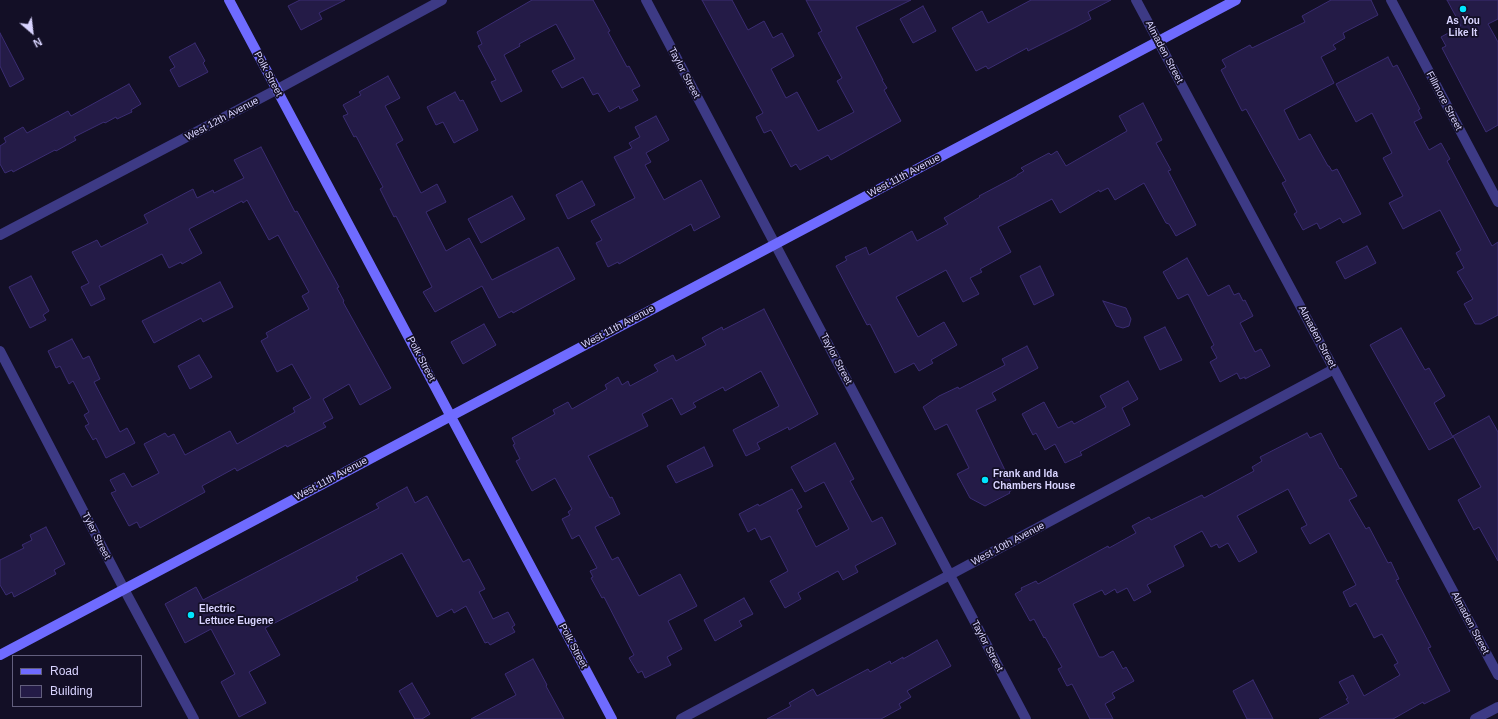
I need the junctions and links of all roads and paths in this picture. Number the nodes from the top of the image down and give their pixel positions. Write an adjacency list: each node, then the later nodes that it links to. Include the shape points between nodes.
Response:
1 (229, 0): 8 (main road, Polk Street)
2 (442, 0): 8 (street, West 12th Avenue)
3 (646, 0): 11 (street, Taylor Street)
4 (1136, 0): 7 (street, Almaden Street)
5 (1236, 0): 7 (main road, West 11th Avenue)
6 (1391, 0): 9 (street, Fillmore Street)
7 (1158, 41): 11 (main road, West 11th Avenue); 13 (street, Almaden Street)
8 (276, 90): 10 (street, West 12th Avenue); 14 (main road, Polk Street)
9 (1498, 202)
10 (0, 235)
11 (775, 244): 14 (main road, West 11th Avenue); 15 (street, Taylor Street)
12 (0, 351): 16 (street, Tyler Street)
13 (1334, 369): 15 (street, West 10th Avenue); 18 (street, Almaden Street)
14 (450, 416): 16 (main road, West 11th Avenue); 21 (main road, Polk Street)
15 (950, 575): 22 (street, West 10th Avenue); 23 (street, Taylor Street)
16 (124, 589): 17 (main road, West 11th Avenue); 20 (street, Tyler Street)
17 (0, 655)
18 (1498, 675)
19 (1498, 707): 24 (street)
20 (194, 719)
21 (612, 719)
22 (681, 719)
23 (1026, 719)
24 (1475, 719)

